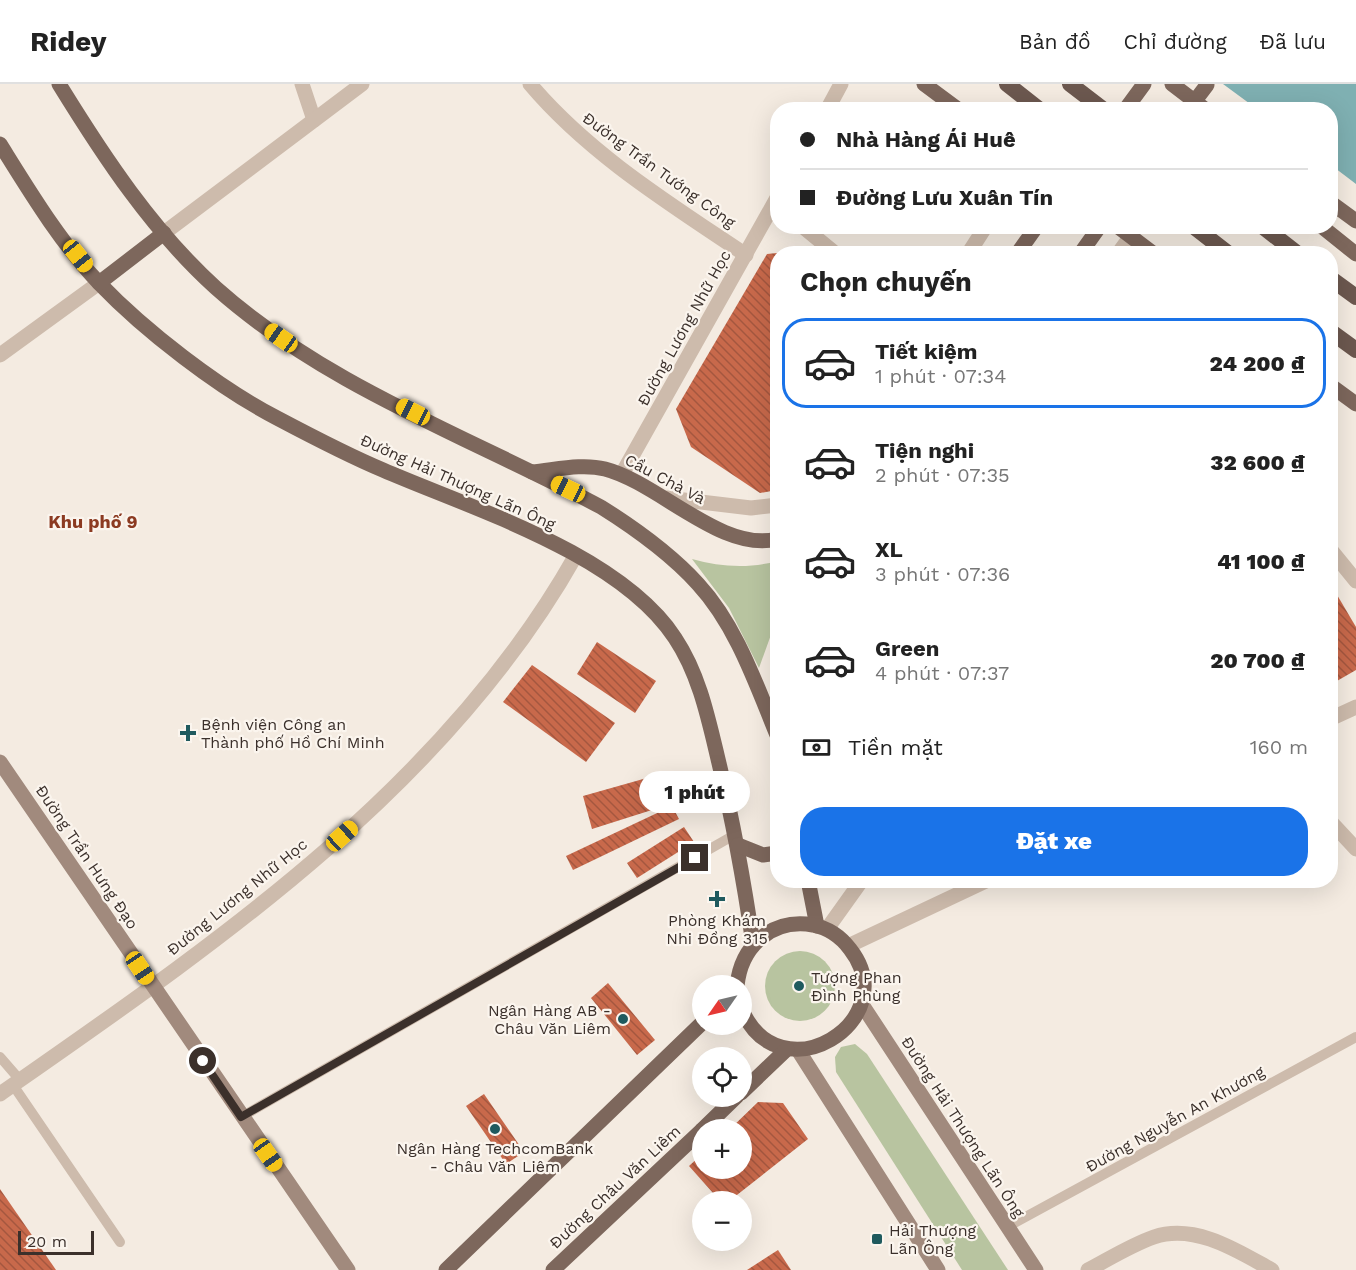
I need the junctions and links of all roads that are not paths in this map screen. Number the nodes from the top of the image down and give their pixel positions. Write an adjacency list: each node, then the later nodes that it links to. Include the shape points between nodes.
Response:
1 (59, 84): 25 (main road, via 133,196)
2 (302, 84): 20 (street)
3 (362, 84): 20 (street)
4 (530, 84): 38 (street, Đường Trần Tướng Công, via 559,117 612,161)
5 (841, 84): 12 (street)
6 (924, 84): 13 (main road)
7 (1007, 84): 14 (highway)
8 (1070, 84): 15 (highway)
9 (1144, 84): 16 (main road)
10 (1172, 84): 18 (main road)
11 (1207, 84): 17 (main road, bridge); 19 (main road)
12 (831, 102)
13 (948, 102)
14 (1030, 102)
15 (1094, 102)
16 (1131, 102)
17 (1194, 102)
18 (1196, 102)
19 (1206, 102)
20 (314, 120): 25 (street)
21 (0, 144): 39 (main road, Đường Hải Thượng Lãn Ông, via 33,196)
22 (1338, 208): 24 (main road)
23 (770, 213): 38 (street, Đường Lương Nhữ Học)
24 (1356, 221)
25 (164, 233): 39 (main road); 47 (main road, via 216,288 294,348)
26 (812, 234): 32 (street)
27 (1127, 234): 31 (main road)
28 (1203, 234): 35 (highway)
29 (1272, 234): 36 (highway)
30 (1331, 234): 37 (main road)
31 (1131, 237): 33 (street); 34 (main road)
32 (826, 246)
33 (1124, 246)
34 (1143, 246)
35 (1219, 246)
36 (1288, 246)
37 (1356, 254)
38 (746, 255): 48 (street, Đường Lương Nhữ Học)
39 (99, 283): 44 (street); 52 (main road, Đường Hải Thượng Lãn Ông, via 188,361 274,417 378,469)
40 (1338, 284): 41 (highway)
41 (1356, 297)
42 (1338, 337): 43 (highway)
43 (1356, 350)
44 (0, 355)
45 (1338, 391): 46 (main road)
46 (1356, 404)
47 (532, 472): 48 (main road, Cầu Chà Và, via 584,466); 57 (main road, via 628,524 699,585 730,630)
48 (622, 474): 49 (main road, Cầu Chà Và)
49 (667, 498): 50 (street, via 751,508); 51 (main road, Cầu Chà Và, via 725,532 747,540)
50 (770, 506)
51 (770, 538)
52 (576, 555): 60 (main road, Đường Hải Thượng Lãn Ông, via 627,587 653,609 692,667 705,703); 70 (street, Đường Lương Nhữ Học, via 509,659 412,771 342,836)
53 (1338, 559): 54 (street)
54 (1356, 581)
55 (1356, 707): 56 (street)
56 (1338, 715)
57 (770, 719)
58 (0, 762): 70 (main road, Đường Trần Hưng Đạo)
59 (1338, 830): 61 (street)
60 (737, 840): 62 (main road, via 763,855); 67 (main road, Đường Hải Thượng Lãn Ông); 81 (lane)
61 (1356, 849)
62 (770, 854)
63 (810, 888): 66 (main road)
64 (855, 888): 66 (street)
65 (971, 888): 68 (street)
66 (822, 927): 67 (main road, via 790,924 764,934); 68 (main road)
67 (753, 944): 69 (main road, via 744,957)
68 (848, 946): 71 (main road, via 862,974)
69 (740, 975)
70 (153, 987): 77 (street, Đường Lương Nhữ Học); 81 (main road, Đường Trần Hưng Đạo)
71 (861, 1003): 75 (main road, via 844,1032 830,1042); 84 (main road, Đường Hải Thượng Lãn Ông)
72 (752, 1025): 75 (main road, via 768,1041)
73 (692, 1033): 87 (main road)
74 (1356, 1037): 84 (lane, Đường Nguyễn An Khương)
75 (793, 1049): 78 (main road); 89 (main road)
76 (0, 1057): 77 (lane)
77 (17, 1082): 79 (street, Đường Lương Nhữ Học); 85 (lane)
78 (752, 1084)
79 (0, 1094)
80 (726, 1107): 82 (main road, Đường Châu Văn Liêm)
81 (241, 1117): 86 (main road, Đường Trần Hưng Đạo)
82 (713, 1119)
83 (692, 1139): 88 (main road, Đường Châu Văn Liêm)
84 (1007, 1227): 90 (main road, Đường Hải Thượng Lãn Ông)
85 (120, 1242)
86 (348, 1270)
87 (446, 1270)
88 (554, 1270)
89 (938, 1270)
90 (1036, 1270)
91 (1088, 1270): 92 (street, via 1142,1242 1172,1233 1220,1243)
92 (1272, 1270)

